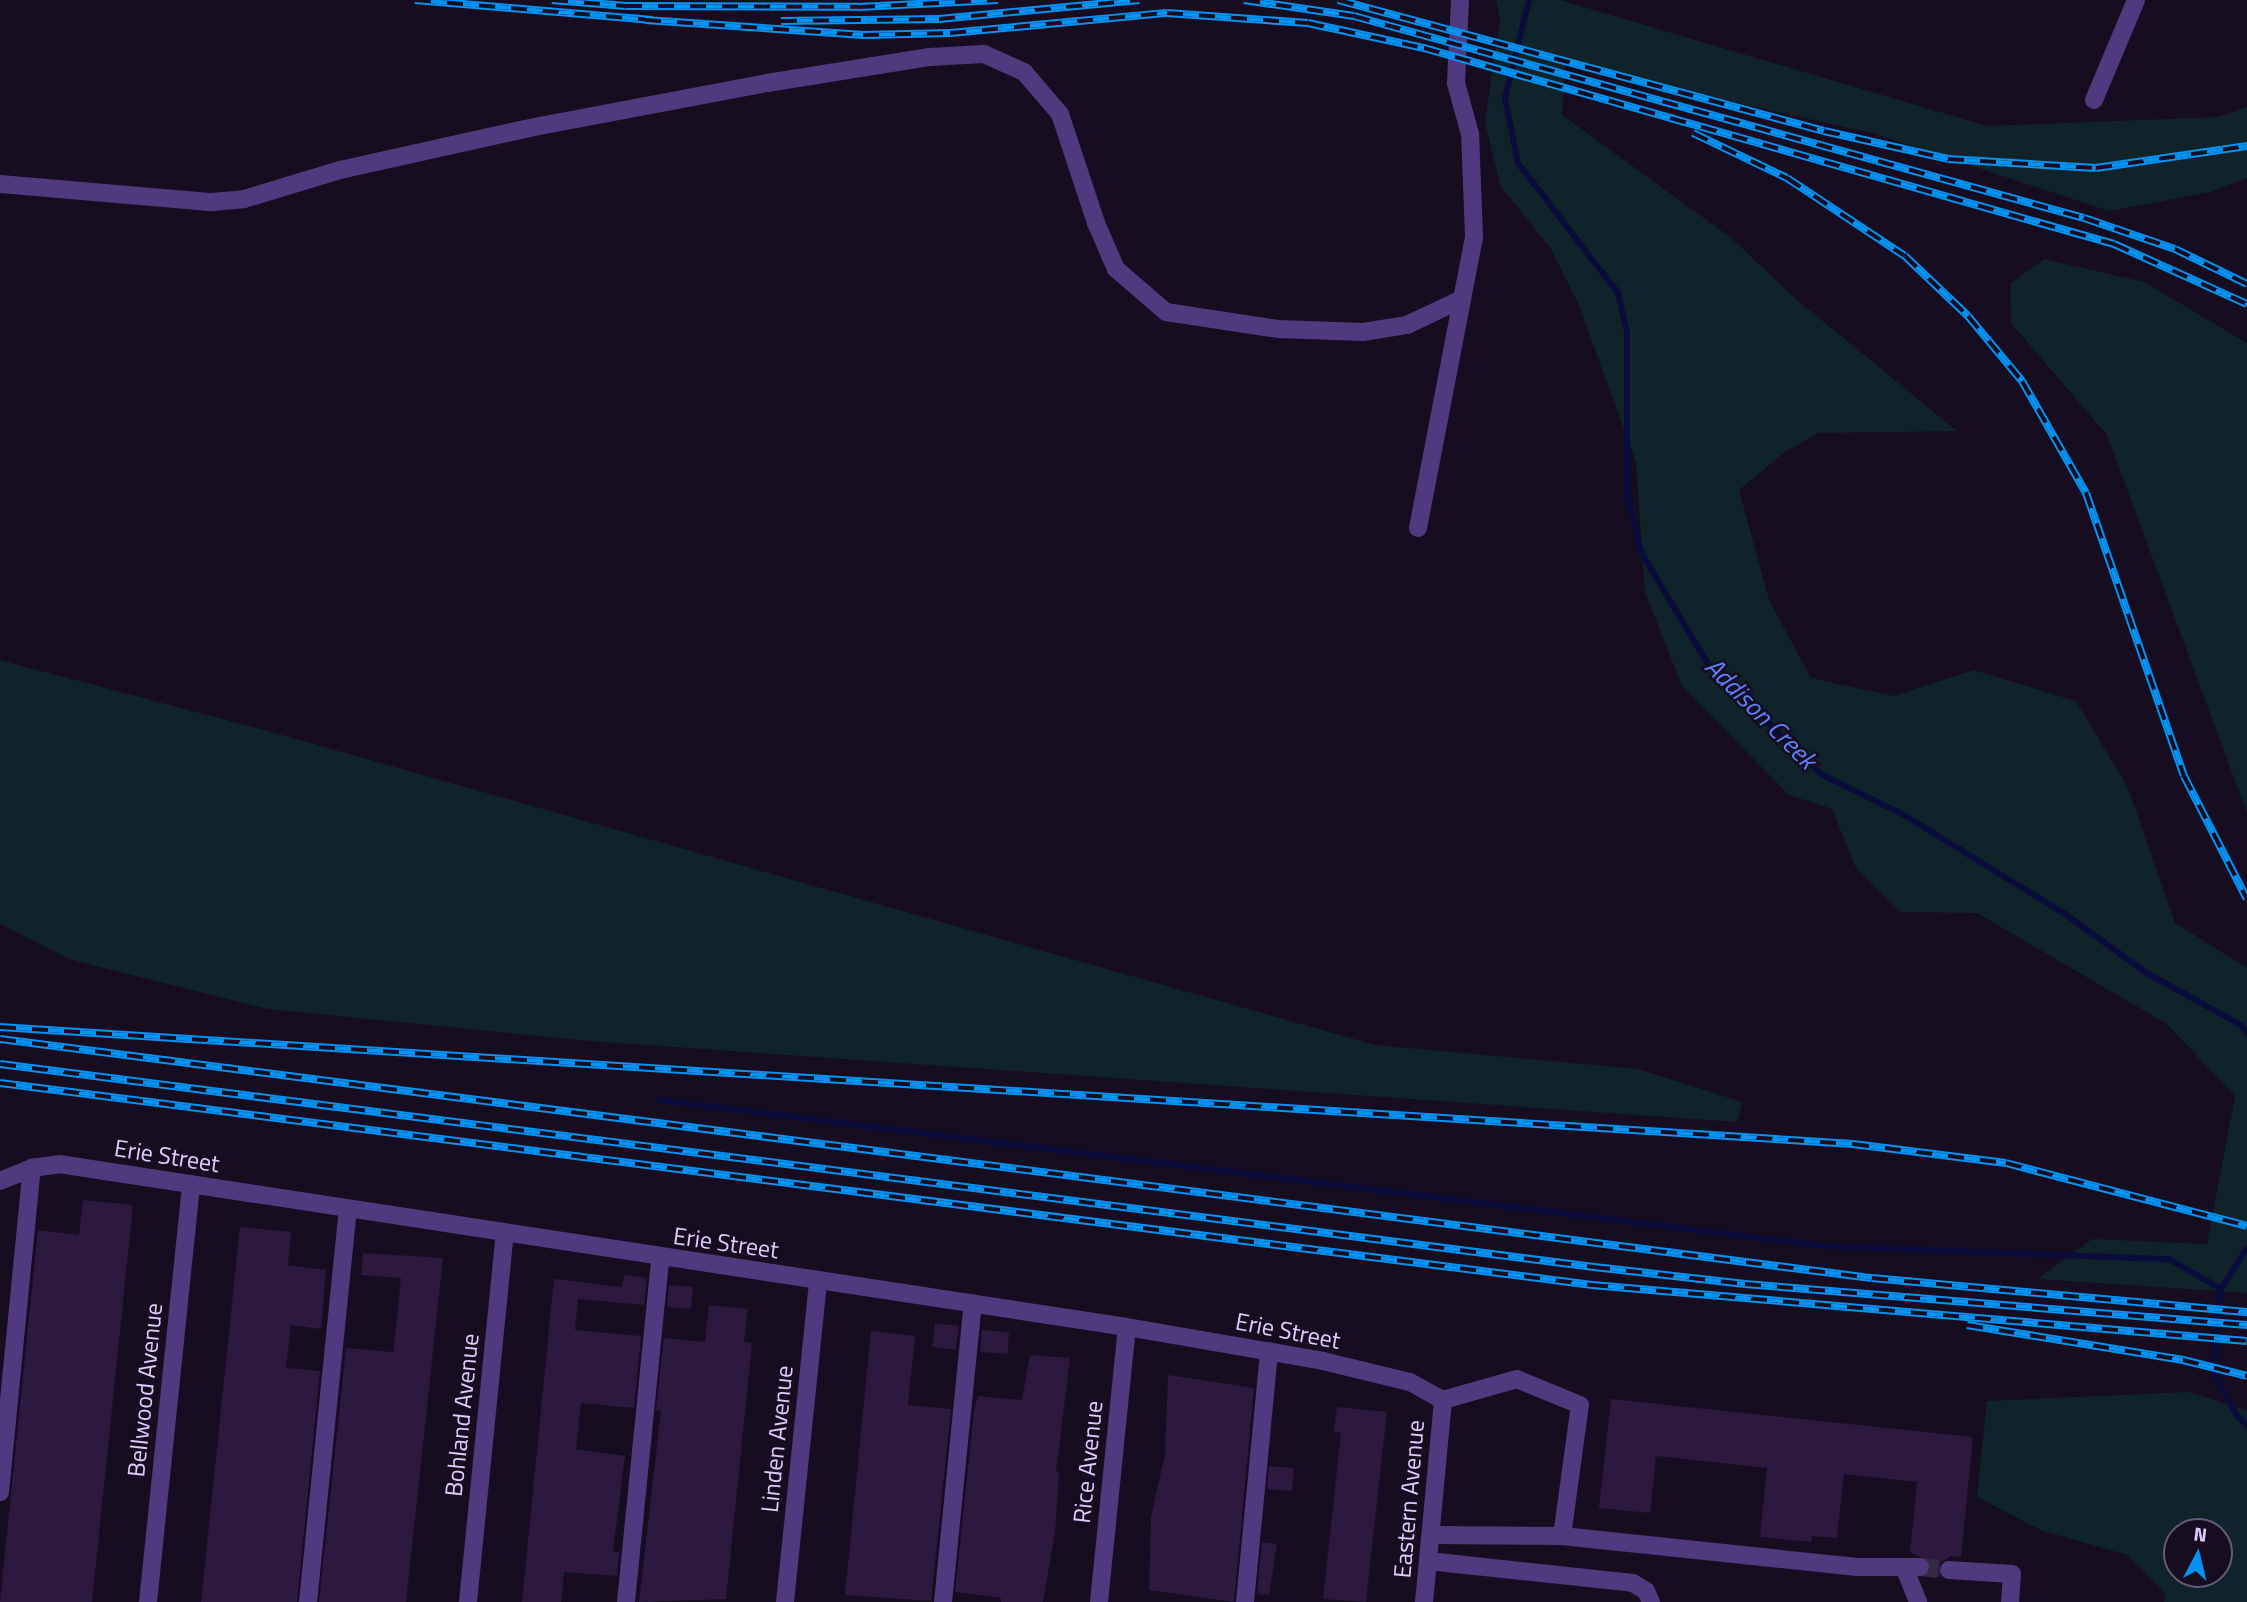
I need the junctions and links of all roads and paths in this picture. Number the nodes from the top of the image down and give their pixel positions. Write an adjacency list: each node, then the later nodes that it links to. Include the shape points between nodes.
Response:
1 (1461, 0): 5 (street, via 1456,83 1470,134 1474,236)
2 (2136, 0): 3 (street)
3 (2094, 100)
4 (0, 184): 5 (street, via 212,202 244,199 340,170 534,127 767,83 930,57 984,54 1024,72 1060,114 1116,269 1166,312 1278,330 1363,332 1407,325)
5 (1462, 299): 6 (street)
6 (1418, 528)
7 (32, 1168): 8 (street, Erie Street); 9 (street, Erie Street, via 59,1164); 18 (street)
8 (0, 1181)
9 (191, 1184): 10 (street, Erie Street); 23 (street, Bellwood Avenue)
10 (348, 1211): 11 (street, Erie Street); 24 (street)
11 (505, 1233): 12 (street, Erie Street); 25 (street, Bohland Avenue)
12 (660, 1259): 13 (street, Erie Street); 26 (street)
13 (818, 1280): 14 (street, Erie Street); 27 (street, Linden Avenue)
14 (973, 1304): 15 (street, Erie Street); 28 (street)
15 (1127, 1327): 16 (street, Erie Street); 29 (street, Rice Avenue)
16 (1269, 1351): 17 (street, Erie Street, via 1410,1382); 30 (street)
17 (1443, 1400): 19 (street, Eastern Avenue); 20 (street, via 1517,1379 1580,1405)
18 (0, 1492)
19 (1431, 1535): 20 (street); 21 (street, Eastern Avenue)
20 (1562, 1536): 33 (street, via 1857,1567 1912,1567)
21 (1428, 1561): 31 (street, Eastern Avenue); 32 (street, via 1633,1583 1646,1591)
22 (1949, 1570): 34 (street, via 2012,1574)
23 (148, 1602)
24 (308, 1602)
25 (468, 1602)
26 (626, 1602)
27 (785, 1602)
28 (943, 1602)
29 (1098, 1602)
30 (1245, 1602)
31 (1424, 1602)
32 (1651, 1602)
33 (1918, 1602)
34 (2010, 1602)

